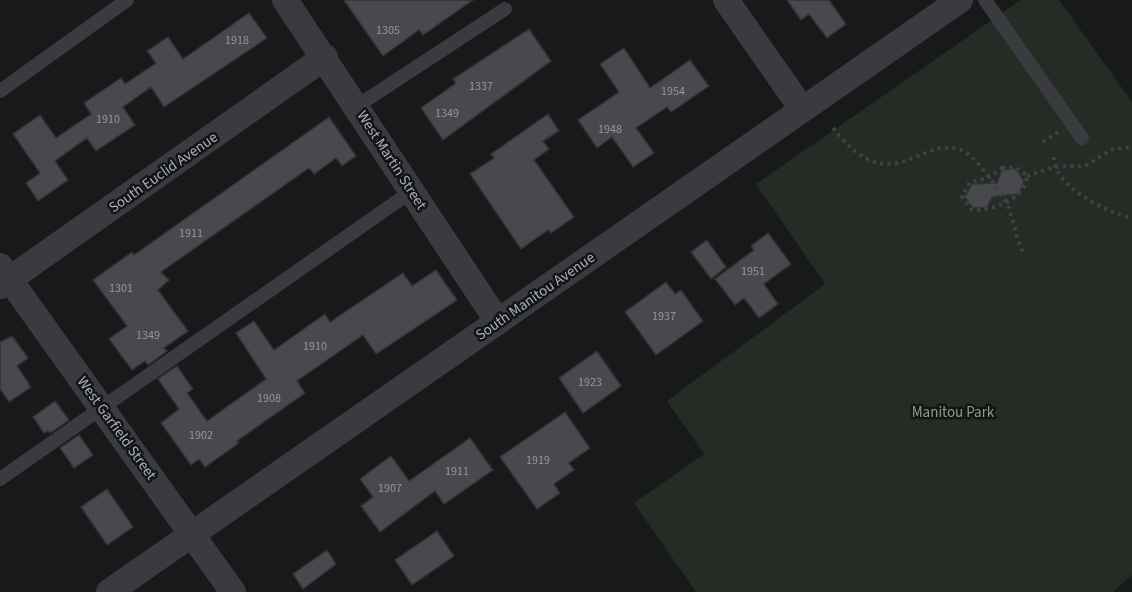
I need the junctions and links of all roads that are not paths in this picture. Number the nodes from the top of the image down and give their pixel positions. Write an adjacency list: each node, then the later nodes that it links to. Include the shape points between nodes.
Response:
1 (127, 0): 8 (lane)
2 (285, 0): 7 (street, West Martin Street)
3 (726, 0): 10 (street)
4 (960, 0): 10 (street, South Manitou Avenue)
5 (985, 0): 11 (lane)
6 (505, 9): 9 (lane)
7 (325, 57): 9 (street, West Martin Street); 13 (street, South Euclid Avenue)
8 (0, 91)
9 (357, 106): 12 (street, West Martin Street)
10 (802, 109): 14 (street, South Manitou Avenue)
11 (1082, 138)
12 (412, 191): 14 (street, West Martin Street); 15 (lane)
13 (3, 278): 15 (street, West Garfield Street)
14 (498, 322): 17 (street, South Manitou Avenue)
15 (103, 408): 16 (lane); 17 (street, West Garfield Street)
16 (0, 479)
17 (193, 534): 18 (street, South Manitou Avenue); 19 (street, West Garfield Street)
18 (109, 592)
19 (233, 592)

